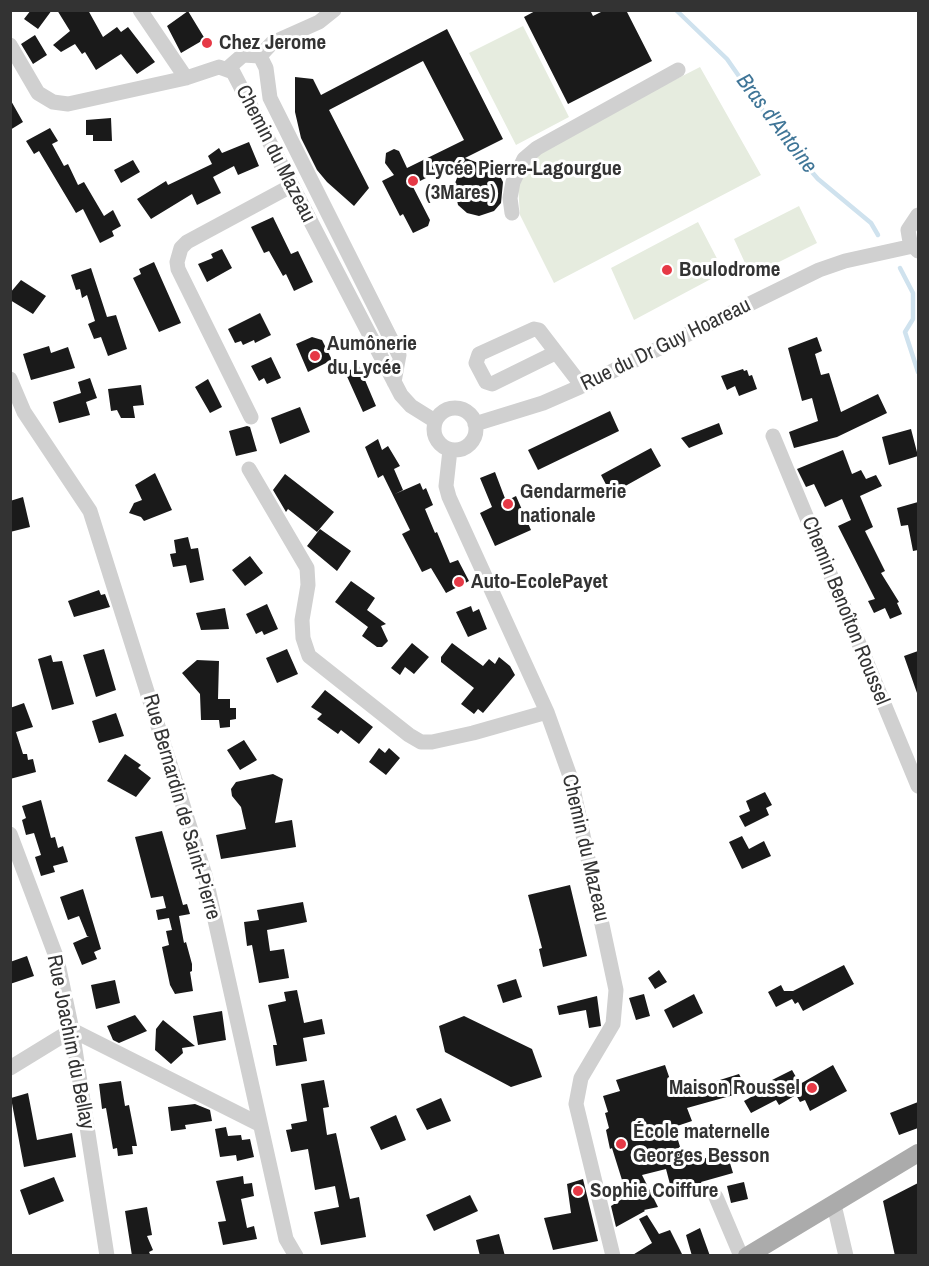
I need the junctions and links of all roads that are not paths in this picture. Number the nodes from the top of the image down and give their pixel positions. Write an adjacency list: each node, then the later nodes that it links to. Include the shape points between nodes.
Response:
1 (140, 10): 7 (street)
2 (333, 10): 4 (street, via 319,22 272,43)
3 (10, 45): 7 (street, Chemin du Mazeau, via 38,93 68,105)
4 (260, 56): 5 (street, via 243,55); 14 (street, via 266,68 270,98 399,355)
5 (227, 69): 7 (street, Chemin du Mazeau, via 219,67); 8 (street, Chemin du Mazeau, via 238,82)
6 (678, 70): 9 (street, via 537,148 524,159 510,198)
7 (186, 78)
8 (291, 186): 14 (street, Chemin du Mazeau); 16 (street, via 187,242 177,262)
9 (512, 213)
10 (918, 215): 11 (street, via 910,224)
11 (913, 245): 15 (street, Rue du Dr Guy Hoareau, via 819,270)
12 (555, 353): 12 (street, via 539,330 534,329 479,354 476,363 486,382 492,384); 15 (street)
13 (10, 379): 27 (street, Rue Bernardin de Saint-Pierre, via 24,412 90,511 205,875)
14 (394, 382): 17 (street, Chemin du Mazeau, via 411,406)
15 (582, 386): 18 (street, Rue du Dr Guy Hoareau)
16 (251, 417)
17 (435, 421): 18 (street, via 444,410 456,408 467,412); 20 (street, via 436,439)
18 (475, 424): 20 (street, via 475,436 468,446)
19 (773, 436): 23 (street, Chemin Benoîton Roussel)
20 (450, 450): 22 (street, Chemin du Mazeau, via 446,486 449,497)
21 (249, 469): 22 (street, via 307,567 302,620 309,656 421,742 473,733)
22 (547, 712): 34 (street, Chemin du Mazeau, via 571,779 615,990 613,1024 581,1078 576,1104 581,1154)
23 (918, 786)
24 (10, 834): 25 (street, Rue Joachim du Bellay, via 57,959)
25 (72, 1030): 26 (street); 27 (street); 32 (street, Rue Joachim du Bellay)
26 (10, 1068)
27 (259, 1124): 33 (street, Rue Bernardin de Saint-Pierre, via 286,1239)
28 (918, 1153): 30 (main road)
29 (716, 1197): 31 (street)
30 (834, 1205): 31 (main road); 35 (street)
31 (747, 1255)
32 (107, 1256)
33 (296, 1256)
34 (613, 1256)
35 (846, 1256)

